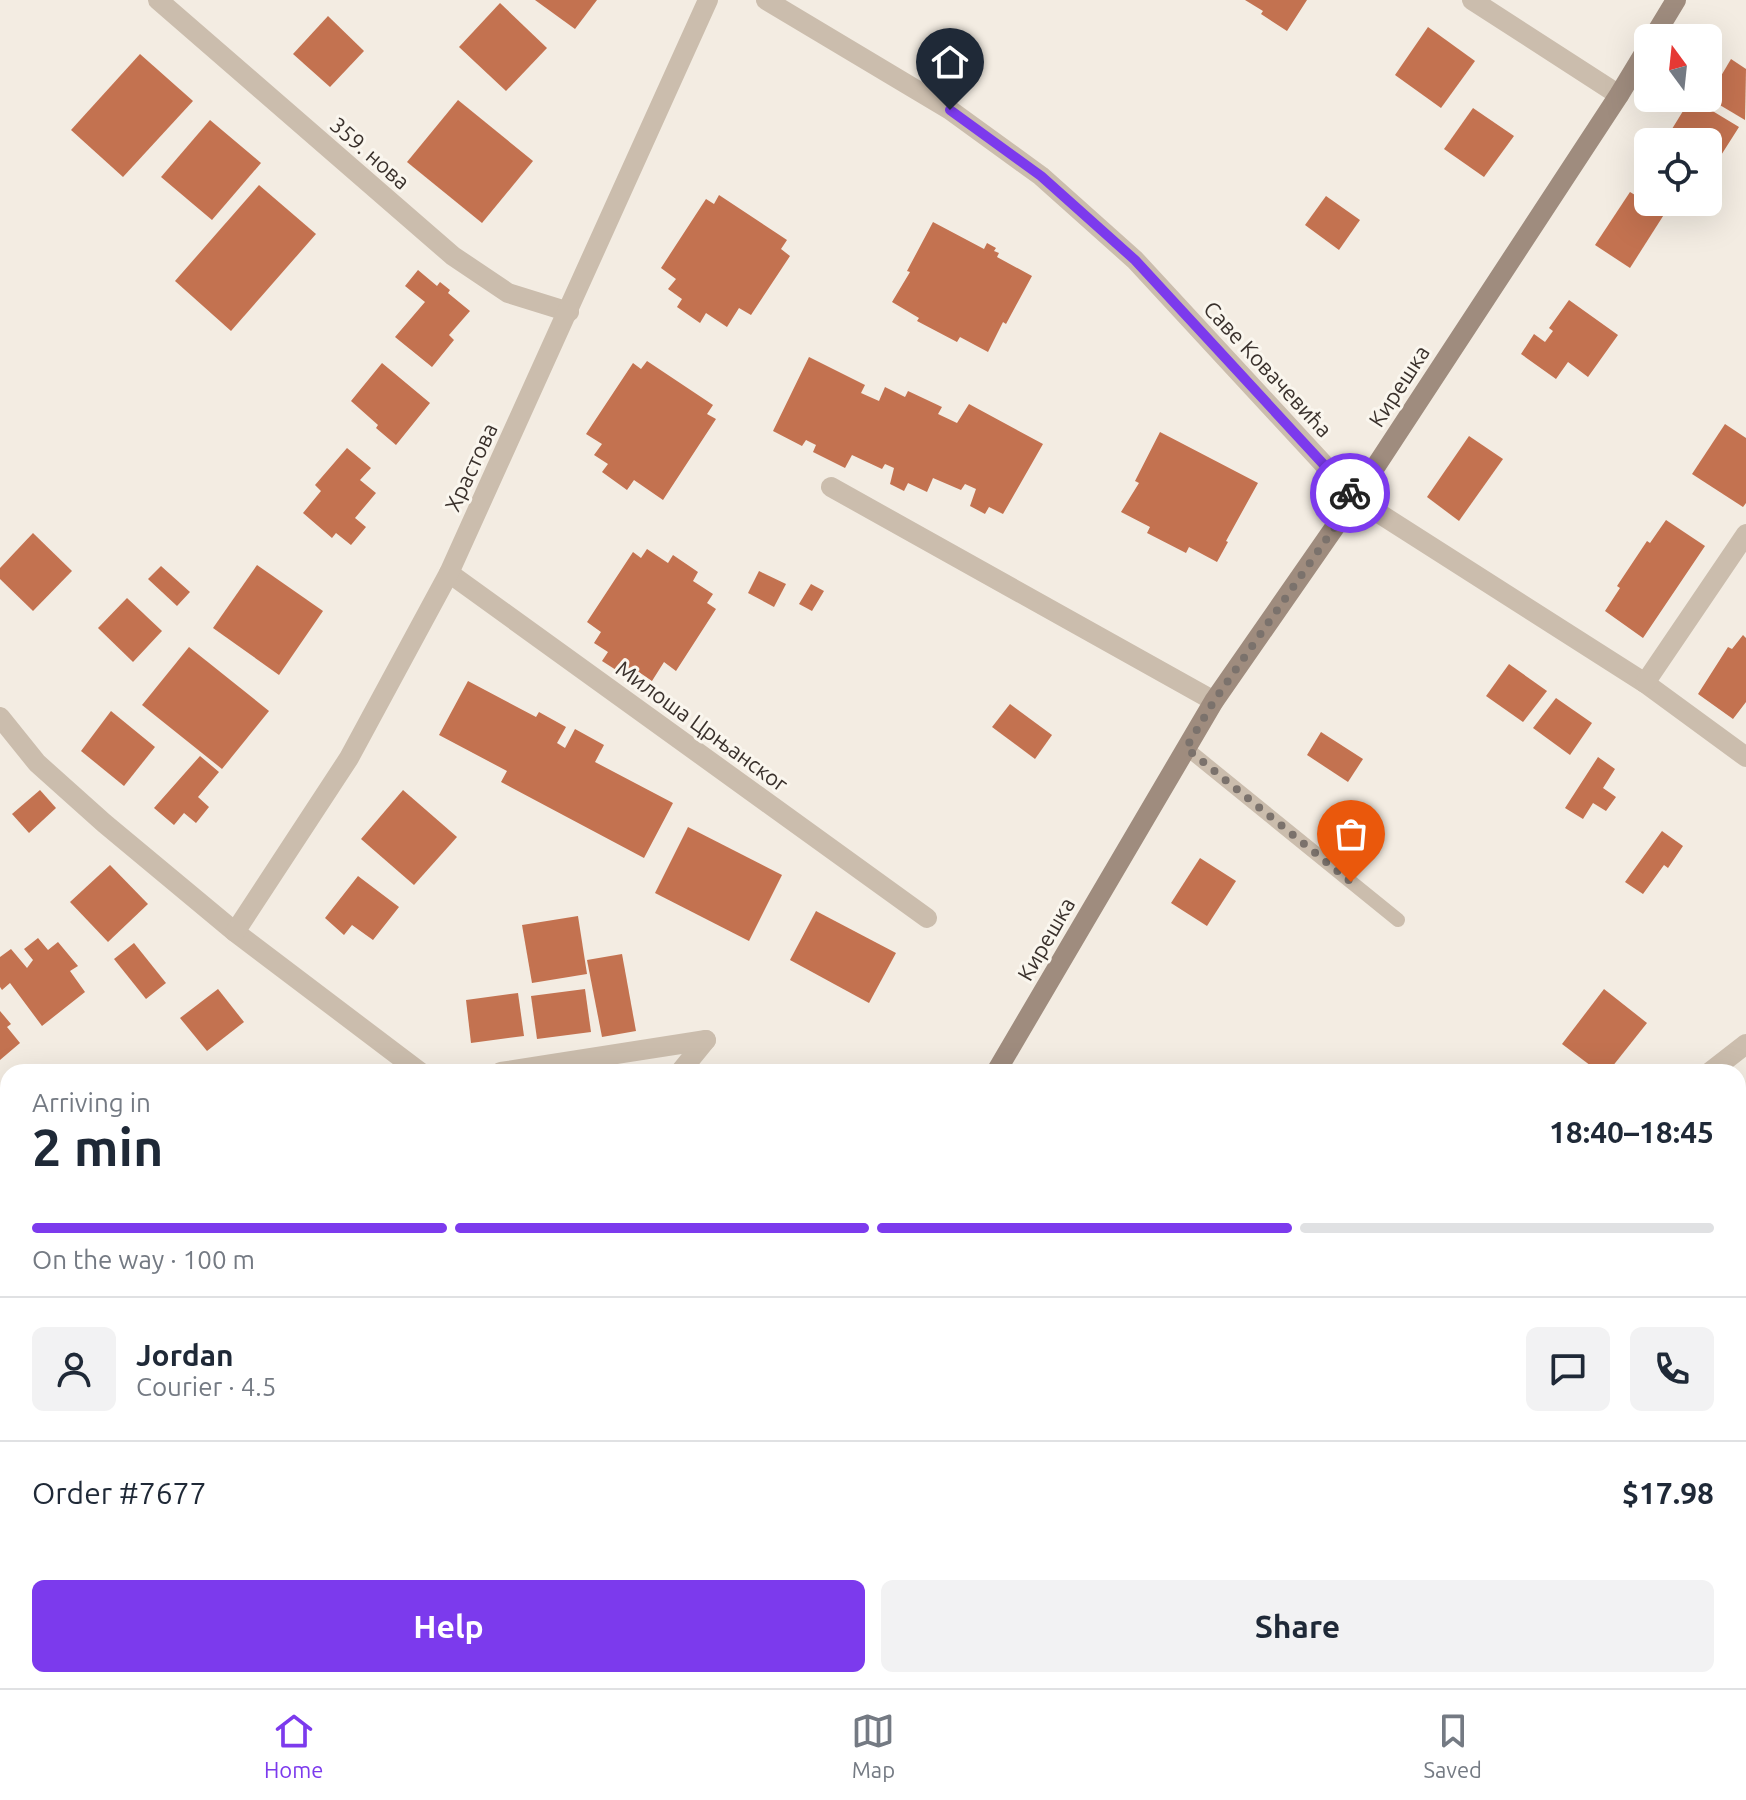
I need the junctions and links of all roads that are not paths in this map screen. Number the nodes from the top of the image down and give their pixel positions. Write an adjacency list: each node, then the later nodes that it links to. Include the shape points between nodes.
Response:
1 (158, 0): 9 (street, 359. нова, via 453,256 508,293)
2 (708, 0): 9 (street, Храстова)
3 (766, 0): 11 (street, Саве Ковачевића, via 950,110 1041,176 1135,260)
4 (1472, 0): 8 (street)
5 (1676, 0): 6 (street)
6 (1661, 24)
7 (1634, 70): 8 (street, Кирешка)
8 (1619, 95): 11 (street, Кирешка)
9 (569, 312): 13 (street, Храстова)
10 (831, 487): 15 (street)
11 (1355, 498): 14 (street, Саве Ковачевића); 15 (street, Кирешка)
12 (1746, 534): 14 (street)
13 (449, 573): 19 (street, Милоша Црњанског); 21 (street, Храстова, via 349,758)
14 (1645, 683): 18 (street, Саве Ковачевића)
15 (1214, 701): 17 (street, Кирешка)
16 (0, 717): 21 (street, via 37,763)
17 (1186, 748): 20 (lane); 26 (street, Кирешка)
18 (1746, 757)
19 (927, 918)
20 (1398, 920)
21 (235, 932): 23 (street)
22 (1746, 1044): 27 (street)
23 (409, 1064)
24 (552, 1064): 25 (street, via 706,1040)
25 (686, 1064)
26 (1001, 1064)
27 (1720, 1064)

